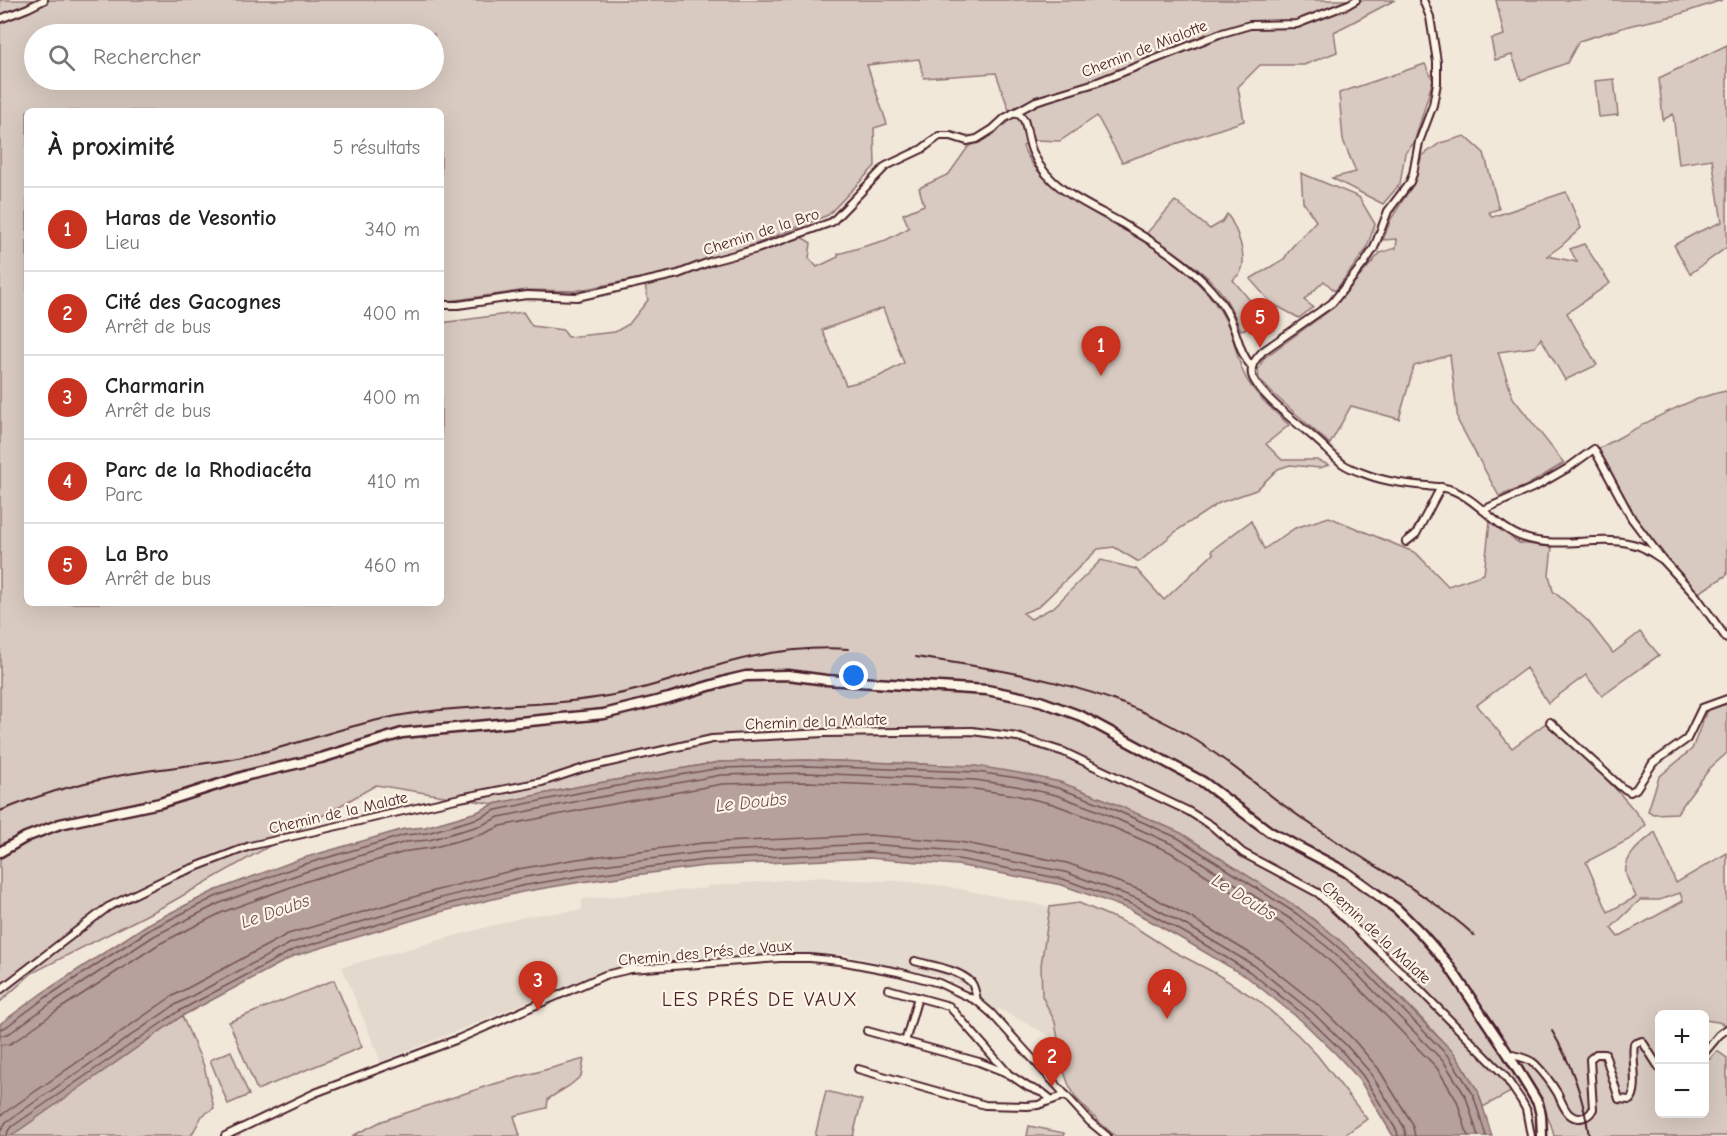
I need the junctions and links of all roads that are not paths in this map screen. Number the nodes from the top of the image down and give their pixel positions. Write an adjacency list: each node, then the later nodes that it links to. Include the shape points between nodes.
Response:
1 (44, 0): 4 (street)
2 (1356, 0): 5 (street, Chemin de Mialotte, via 1298,24 1250,25 1220,34 1095,83 1036,101)
3 (1423, 0): 7 (street, via 1430,17 1437,83 1410,182 1388,211 1365,262 1332,303 1268,347)
4 (0, 19)
5 (1013, 113): 6 (street, Chemin de la Bro, via 977,139 939,136 886,166 832,222 757,249 577,297 527,295); 7 (street, via 1024,120 1034,156 1058,186 1163,249 1212,291 1226,309 1242,353)
6 (444, 305)
7 (1252, 367): 8 (street, via 1253,378 1269,398 1345,465 1396,482)
8 (1441, 487): 9 (street, via 1462,495); 10 (street, via 1416,534)
9 (1483, 510): 11 (street, via 1517,536 1561,543 1627,543); 11 (street, via 1537,486 1594,448 1632,519)
10 (1406, 542)
11 (1663, 560): 12 (street)
12 (1727, 639)
13 (1727, 699): 14 (street, via 1702,708 1687,739 1653,763 1630,792)
14 (1550, 722)
15 (0, 852): 25 (main road, via 60,824 160,803 402,733 604,714 746,676 788,675 987,690 1040,701 1081,716 1203,782 1270,831 1346,872 1397,909 1436,949)
16 (915, 961): 20 (street, via 959,974 971,982)
17 (888, 989): 19 (street)
18 (0, 990): 33 (street, Chemin de la Malate, via 108,908 172,876 250,846 542,782 584,768 712,739 972,731 1017,737 1064,752 1188,811 1244,853 1318,893 1504,1075 1526,1109)
19 (918, 997): 23 (street); 28 (street, via 949,1006)
20 (977, 1001): 29 (street, Chemin des Prés de Vaux); 31 (street, Chemin des Prés de Vaux, via 939,983 898,972 810,958 631,969 605,975 459,1039 315,1093)
21 (1727, 1029): 24 (street)
22 (867, 1031): 23 (street)
23 (905, 1042): 28 (street)
24 (1709, 1047)
25 (1509, 1054): 26 (street, via 1533,1062 1569,1114 1577,1118 1592,1113 1590,1059 1596,1054 1605,1054 1619,1099 1630,1100 1635,1093 1634,1044 1642,1041); 34 (main road, via 1538,1103)
26 (1656, 1064)
27 (858, 1069): 30 (street, via 986,1105 1027,1107)
28 (1008, 1073): 30 (street)
29 (1066, 1095): 30 (street); 32 (street, Chemin des Prés de Vaux)
30 (1052, 1100)
31 (225, 1136)
32 (1107, 1136)
33 (1531, 1136)
34 (1542, 1136)

